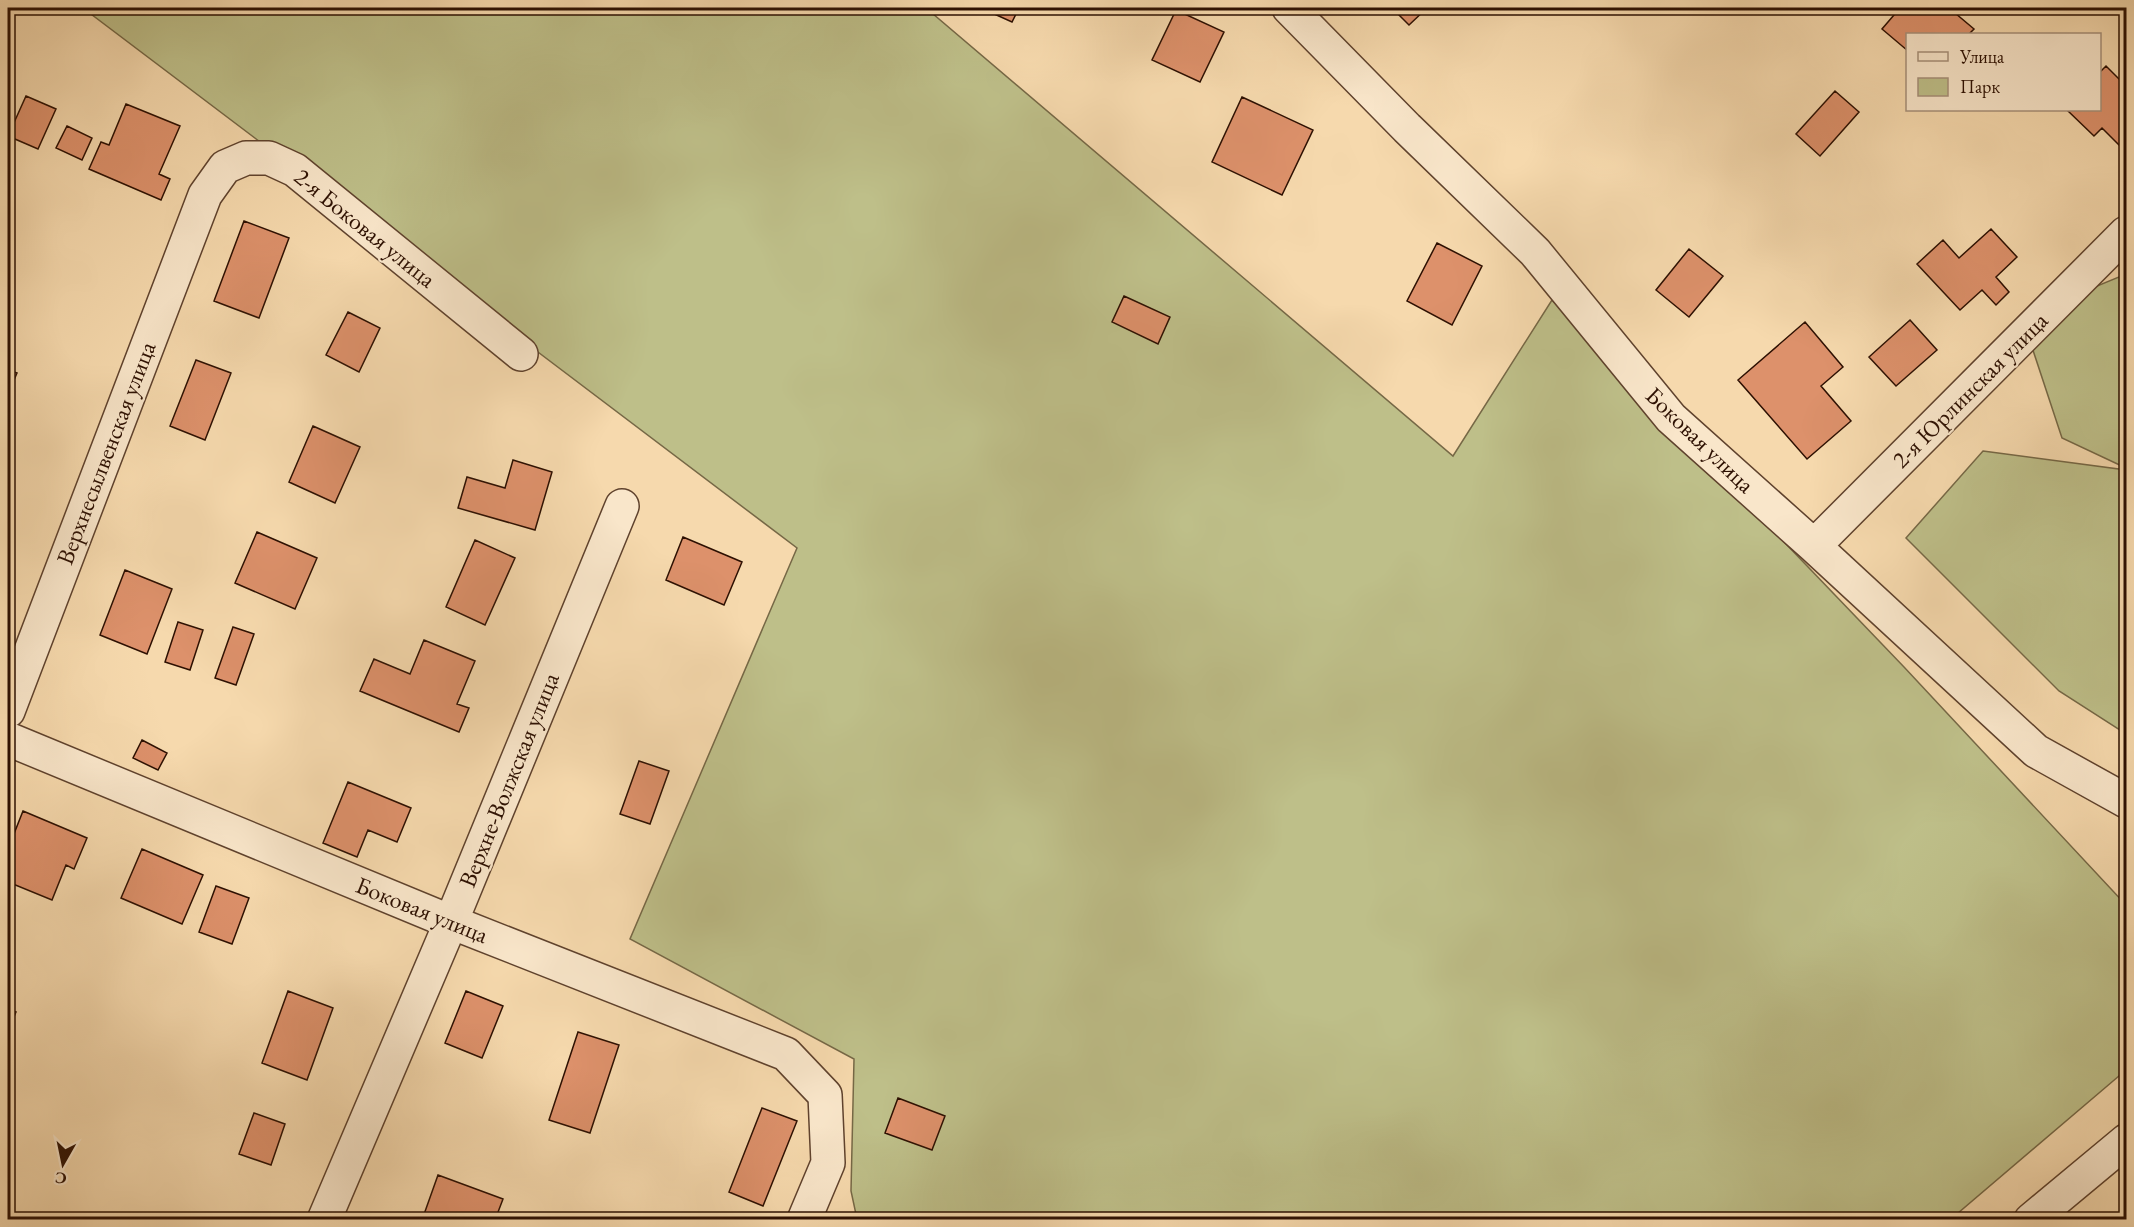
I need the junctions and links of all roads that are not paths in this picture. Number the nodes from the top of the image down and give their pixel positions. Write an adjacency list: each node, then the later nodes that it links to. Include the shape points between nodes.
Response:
1 (1289, 8): 6 (street, Боковая улица, via 1535,252 1671,418)
2 (205, 195): 4 (street, 2-я Боковая улица, via 225,167 246,158 268,158 295,170); 7 (street, Верхнесылвенская улица)
3 (2127, 234): 6 (street, 2-я Юрлинская улица)
4 (521, 354)
5 (622, 506): 10 (street, Верхне-Волжская улица)
6 (1814, 546): 9 (street, Боковая улица, via 2036,751)
7 (8, 711)
8 (8, 739): 10 (street, Боковая улица)
9 (2127, 801)
10 (451, 922): 12 (street, Верхне-Волжская улица); 13 (street, Боковая улица, via 786,1054 825,1095 828,1163)
11 (2127, 1141): 14 (street)
12 (324, 1220)
13 (804, 1220)
14 (2031, 1220)

